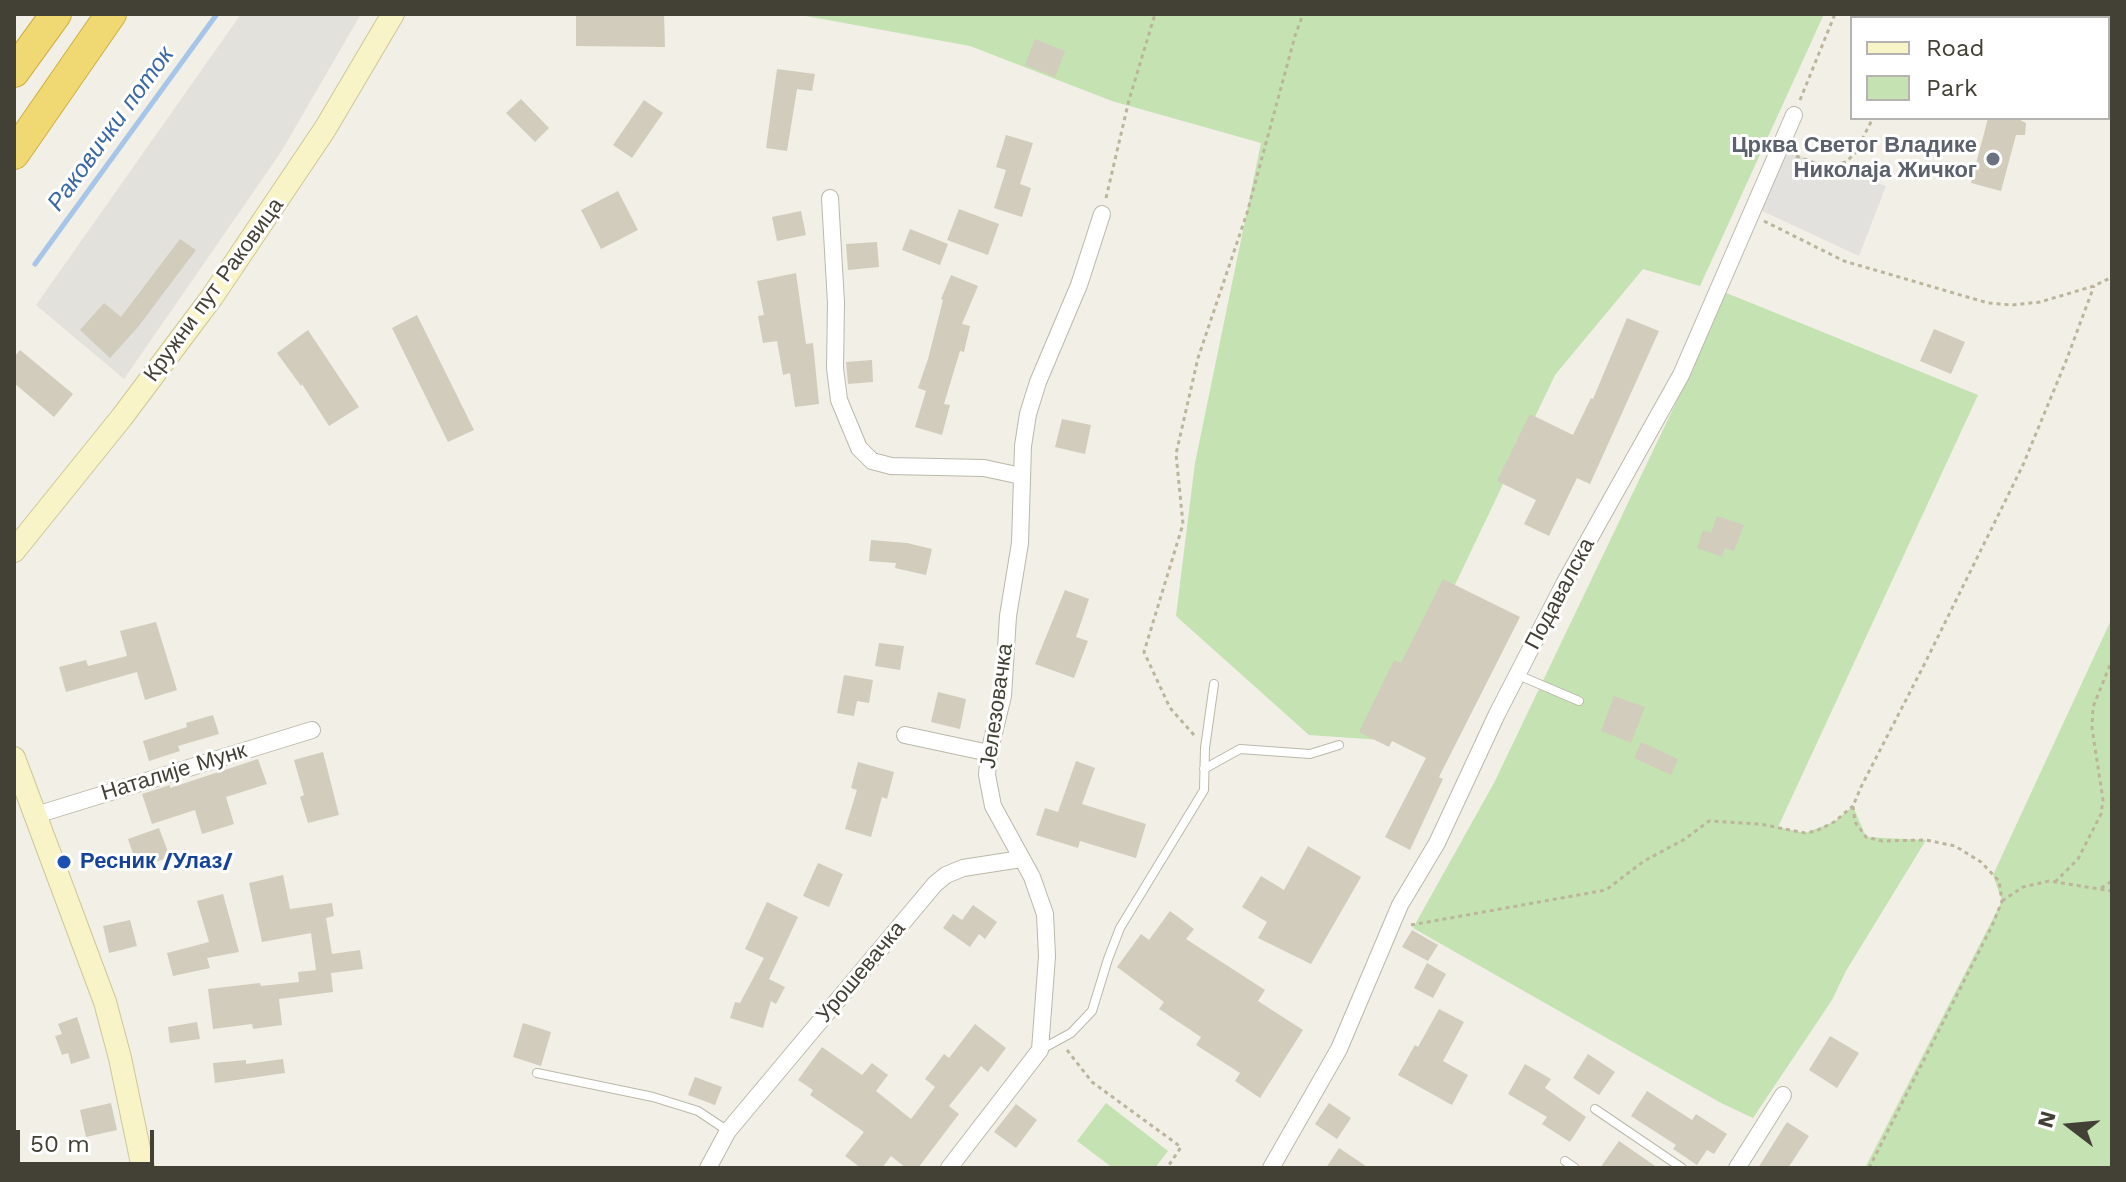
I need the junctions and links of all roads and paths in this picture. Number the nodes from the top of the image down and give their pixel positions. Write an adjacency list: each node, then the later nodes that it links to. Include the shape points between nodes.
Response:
1 (56, 14): 7 (highway)
2 (111, 14): 11 (highway)
3 (393, 14): 18 (main road, Кружни пут Раковица, via 230,272)
4 (1155, 14): 13 (path)
5 (1303, 14): 26 (path, via 1247,213 1198,358 1176,454 1183,524 1144,652 1170,708)
6 (1835, 14): 8 (path)
7 (14, 72)
8 (1794, 115): 10 (street, Подавалска)
9 (1872, 120): 10 (path, via 1846,162 1817,164)
10 (1780, 149): 14 (street, Подавалска)
11 (14, 154)
12 (830, 198): 17 (street, via 835,368 842,408 859,448 872,461 891,466 984,468)
13 (1102, 214): 17 (street, Јелезовачка, via 1033,398)
14 (1751, 216): 16 (path, via 1844,261 1988,303 2040,302); 20 (street, Подавалска, via 1681,375)
15 (2112, 277): 16 (path)
16 (2094, 286): 30 (path, via 2023,465)
17 (1021, 476): 27 (street, Јелезовачка, via 1022,522 1003,696)
18 (14, 551)
19 (2112, 660): 34 (path, via 2093,707 2101,814 2078,859)
20 (1518, 675): 22 (lane); 38 (street, Подавалска)
21 (1214, 684): 26 (lane)
22 (1579, 701)
23 (312, 730): 31 (street, Наталије Мунк)
24 (905, 735): 27 (street)
25 (1339, 745): 29 (lane, via 1310,754 1240,749)
26 (1205, 748): 29 (lane)
27 (989, 753): 32 (street, Јелезовачка, via 993,806)
28 (14, 758): 31 (main road)
29 (1204, 769): 39 (lane, via 1204,790 1120,928 1092,1011)
30 (1853, 806): 37 (path, via 1855,822 1866,837 1955,846 1981,862 1999,881); 38 (path, via 1834,822 1805,833 1709,821 1606,890)
31 (36, 815): 46 (main road, via 105,1002)
32 (1021, 859): 40 (street, Јелезовачка, via 1038,889 1047,928); 44 (street, Урошевачка, via 963,868 935,884)
33 (2112, 881): 35 (path)
34 (2055, 882): 35 (path); 37 (path, via 2023,887)
35 (2101, 888): 36 (path)
36 (2112, 891)
37 (2002, 901): 54 (path)
38 (1390, 928): 50 (street, Подавалска, via 1339,1049)
39 (1060, 1040): 40 (lane); 49 (path, via 1092,1082 1181,1147 1169,1165)
40 (1040, 1050): 48 (street)
41 (537, 1073): 44 (lane, via 653,1097 698,1111)
42 (1783, 1095): 53 (street)
43 (1595, 1109): 52 (lane)
44 (728, 1131): 47 (street, Урошевачка)
45 (1565, 1161): 51 (lane)
46 (143, 1168)
47 (708, 1168)
48 (949, 1168)
49 (1173, 1168)
50 (1271, 1168)
51 (1575, 1168)
52 (1682, 1168)
53 (1737, 1168)
54 (1869, 1168)

